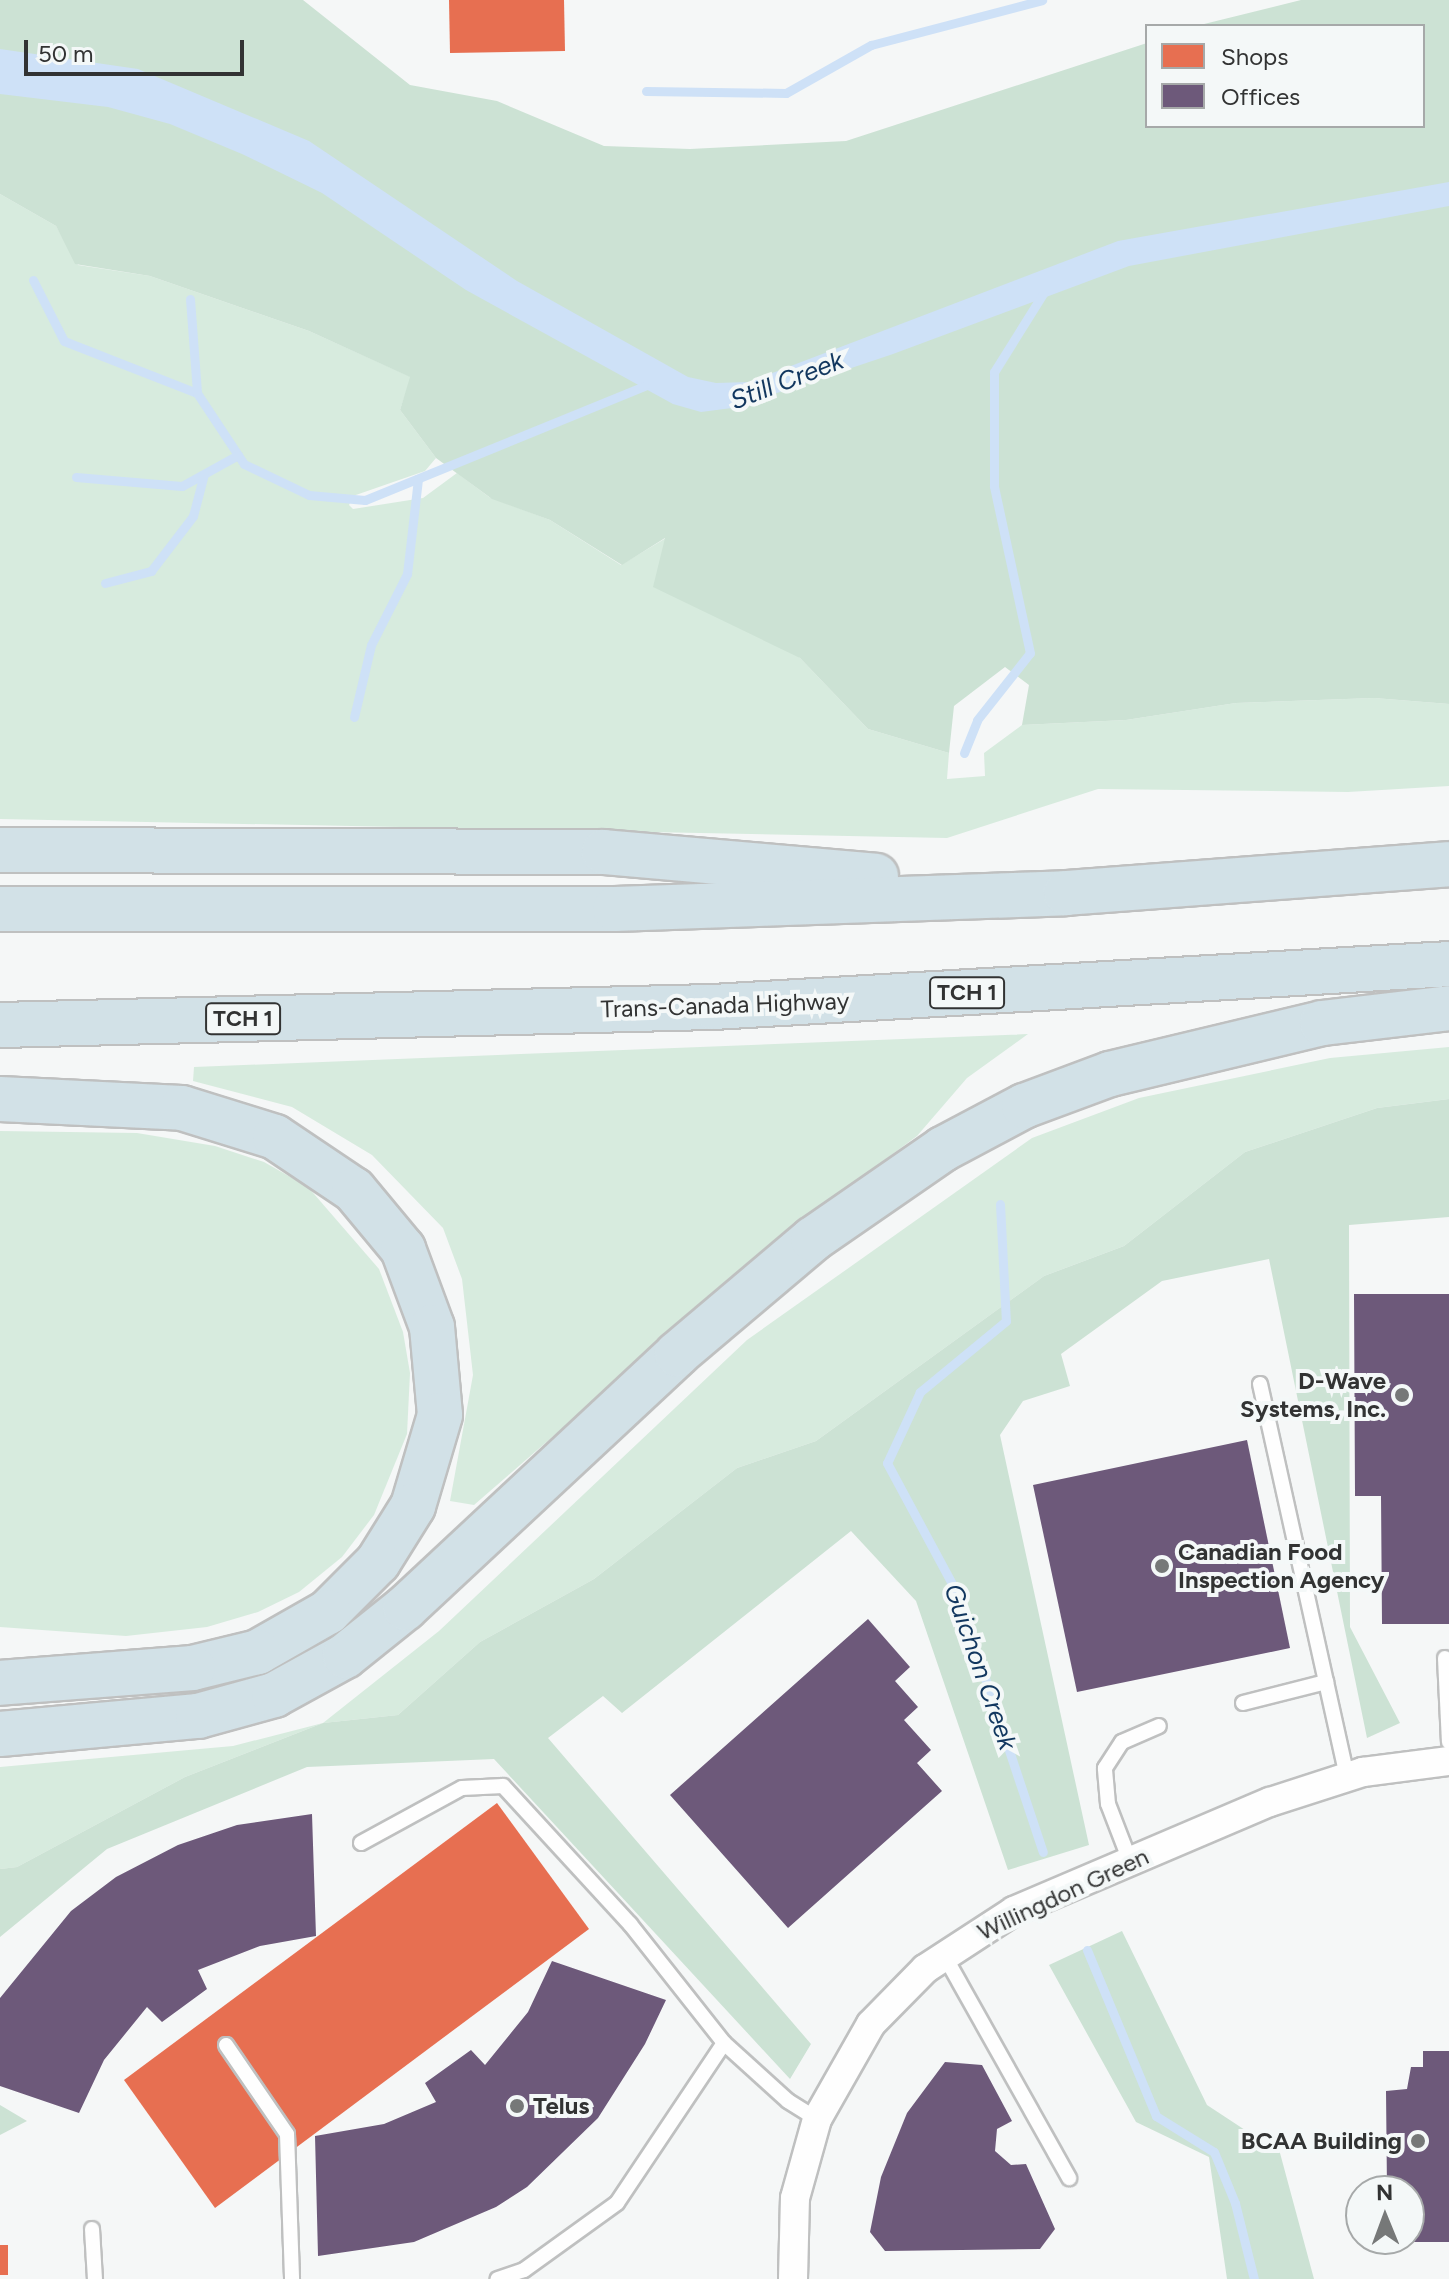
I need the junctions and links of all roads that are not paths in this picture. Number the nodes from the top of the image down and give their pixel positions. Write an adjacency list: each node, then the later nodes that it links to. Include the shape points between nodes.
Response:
1 (0, 850): 3 (highway, via 604,852)
2 (1449, 864): 3 (highway)
3 (1066, 893): 4 (highway, via 615,909)
4 (0, 909)
5 (1449, 964): 7 (highway, Trans-Canada Highway / TCH 1, via 713,1007)
6 (1449, 1008): 17 (highway, via 1322,1023 1110,1074 1024,1106 943,1149 813,1239 677,1354 405,1608 345,1656 274,1695 198,1716)
7 (0, 1025)
8 (0, 1099): 12 (highway, via 182,1108 275,1137 354,1190 403,1249 432,1327 440,1415 413,1506 378,1562 328,1612 258,1652 193,1668)
9 (1260, 1384): 13 (lane)
10 (1445, 1658): 19 (lane)
11 (0, 1664): 12 (highway)
12 (76, 1677): 14 (highway)
13 (1326, 1682): 15 (lane); 22 (lane)
14 (0, 1683)
15 (1243, 1703)
16 (1159, 1726): 24 (lane, via 1122,1742 1105,1768 1108,1804)
17 (61, 1730): 18 (highway); 20 (highway)
18 (0, 1734)
19 (1449, 1742)
20 (0, 1743)
21 (1449, 1761): 22 (street, Willingdon Green)
22 (1347, 1776): 24 (street, Willingdon Green)
23 (361, 1843): 26 (lane, via 462,1788 503,1786 630,1924)
24 (1130, 1861): 25 (street, Willingdon Green, via 1014,1911)
25 (944, 1955): 28 (street, Willingdon Green, via 871,2024); 29 (lane)
26 (724, 2043): 28 (lane, via 788,2101); 33 (lane, via 617,2203 524,2270)
27 (226, 2045): 32 (lane, via 287,2134)
28 (817, 2119): 34 (street, Willingdon Green, via 795,2198)
29 (1069, 2178)
30 (92, 2229): 31 (lane)
31 (95, 2279)
32 (292, 2279)
33 (498, 2279)
34 (793, 2279)

